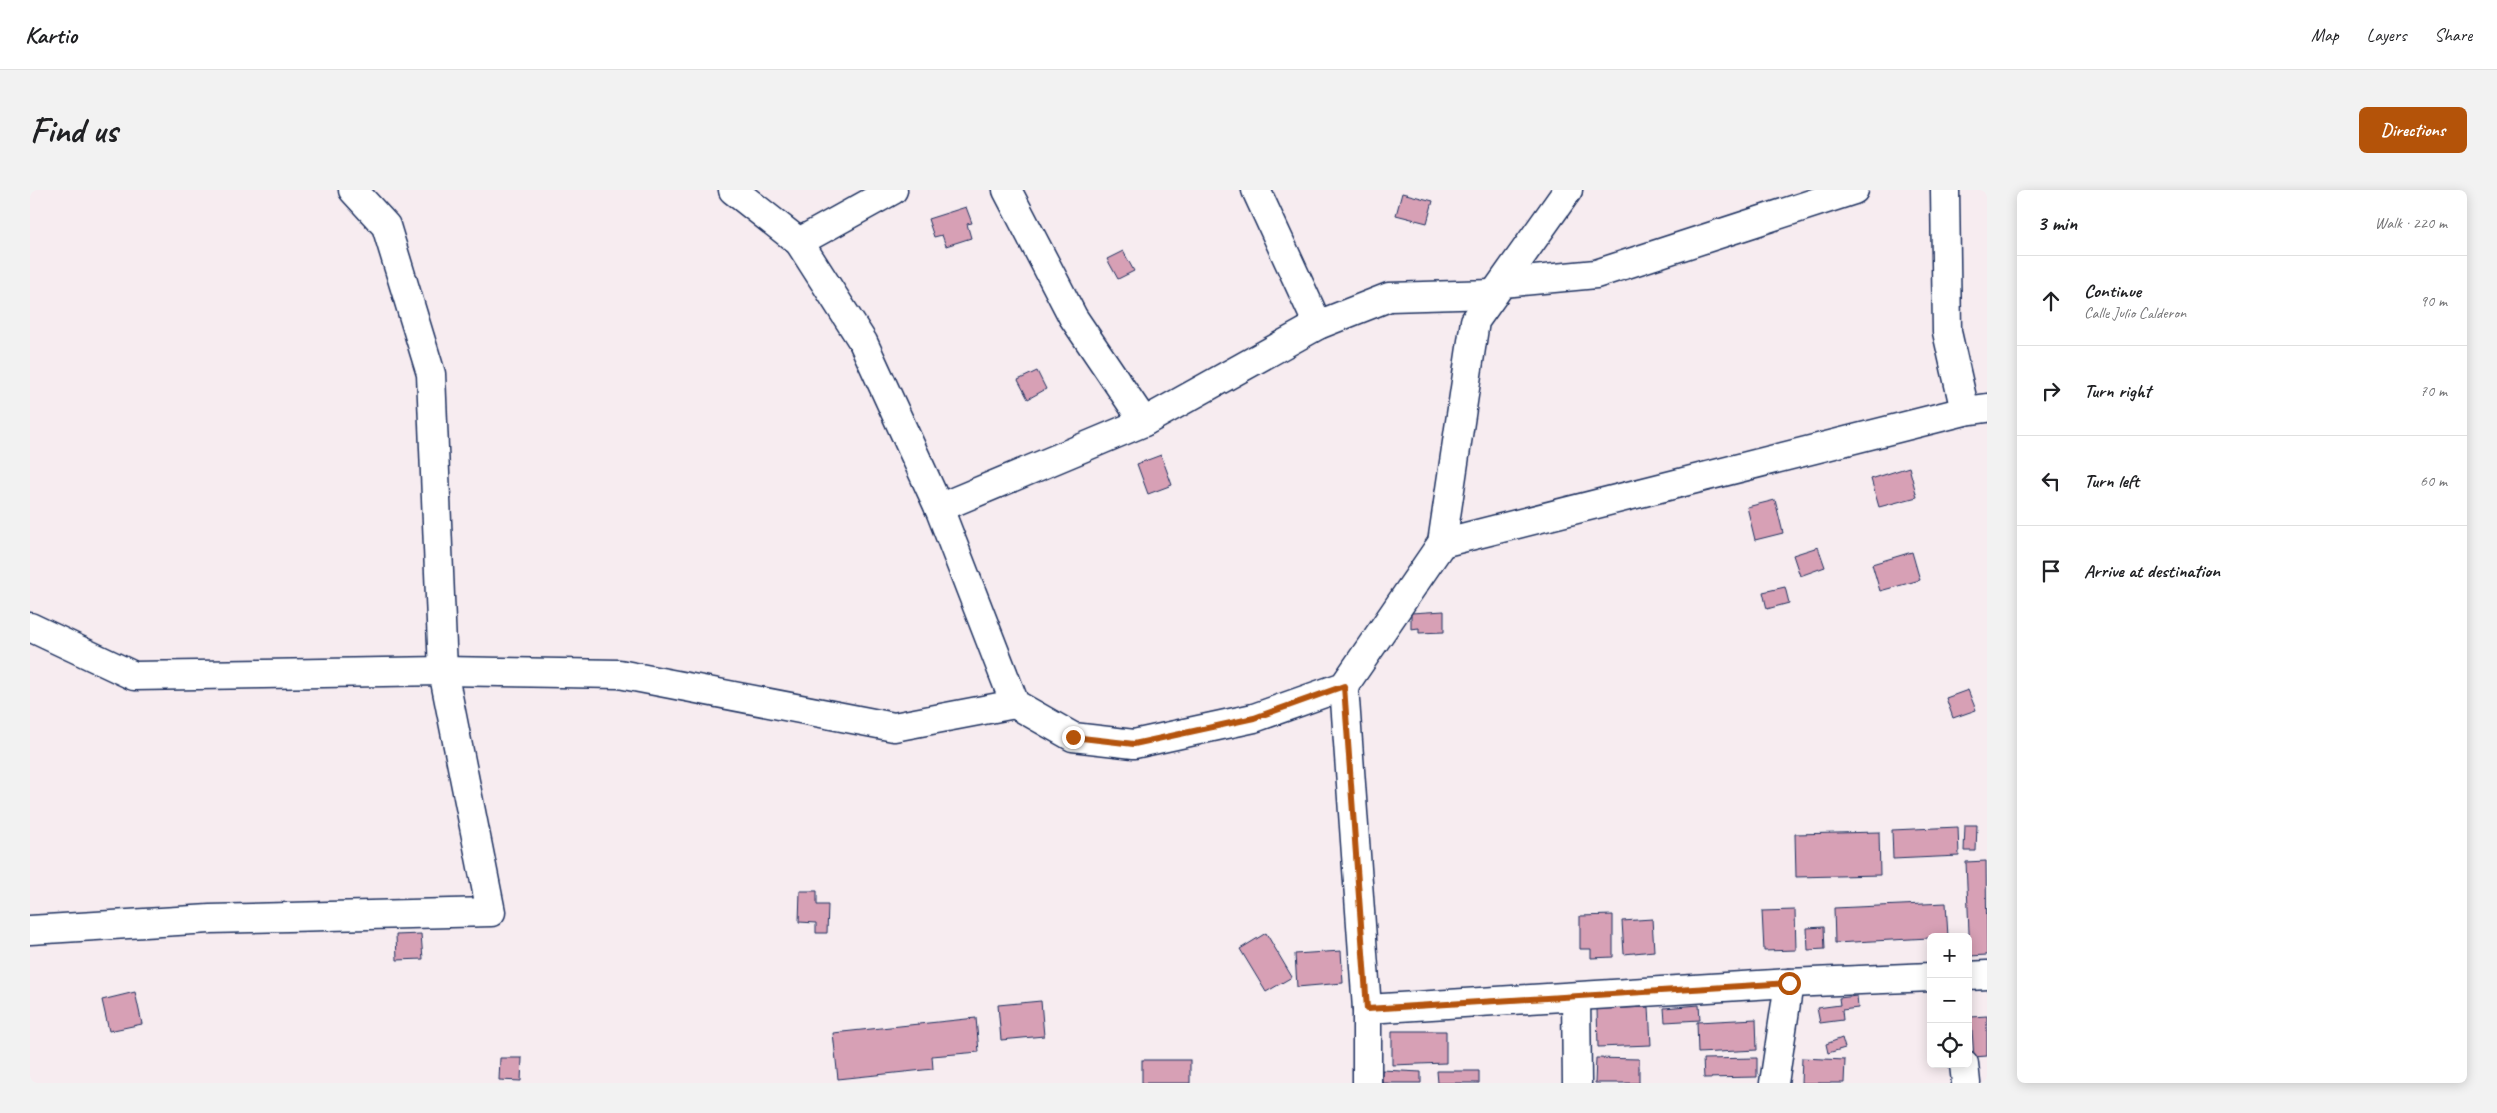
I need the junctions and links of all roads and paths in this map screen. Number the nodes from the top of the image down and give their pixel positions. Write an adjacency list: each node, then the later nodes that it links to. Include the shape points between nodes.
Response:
1 (354, 190): 17 (street, via 386,226 431,374)
2 (733, 190): 9 (street)
3 (893, 190): 9 (street)
4 (1007, 190): 13 (street, via 1073,317)
5 (1256, 190): 11 (street)
6 (1568, 190): 10 (street)
7 (1854, 190): 10 (street, via 1596,274)
8 (1945, 190): 12 (street, via 1947,332)
9 (799, 242): 14 (street, via 864,342)
10 (1498, 288): 11 (street, via 1390,297); 15 (street, via 1475,321)
11 (1318, 325): 13 (street)
12 (1976, 410): 15 (street)
13 (1144, 422): 14 (street)
14 (939, 508): 19 (street)
15 (1442, 543): 18 (street)
16 (30, 627): 17 (street, via 134,676)
17 (444, 671): 19 (street, via 619,674 894,727); 20 (street, via 491,912 210,919)
18 (1344, 686): 19 (street, via 1254,718 1134,744 1073,737); 26 (street)
19 (1015, 704)
20 (30, 930)
21 (1987, 975): 22 (street)
22 (1972, 976)
23 (1927, 977): 24 (street)
24 (1789, 983): 25 (street); 30 (street)
25 (1576, 997): 26 (street); 29 (street)
26 (1367, 1009): 28 (street)
27 (1964, 1068): 31 (street)
28 (1367, 1083)
29 (1577, 1083)
30 (1774, 1083)
31 (1966, 1083)

